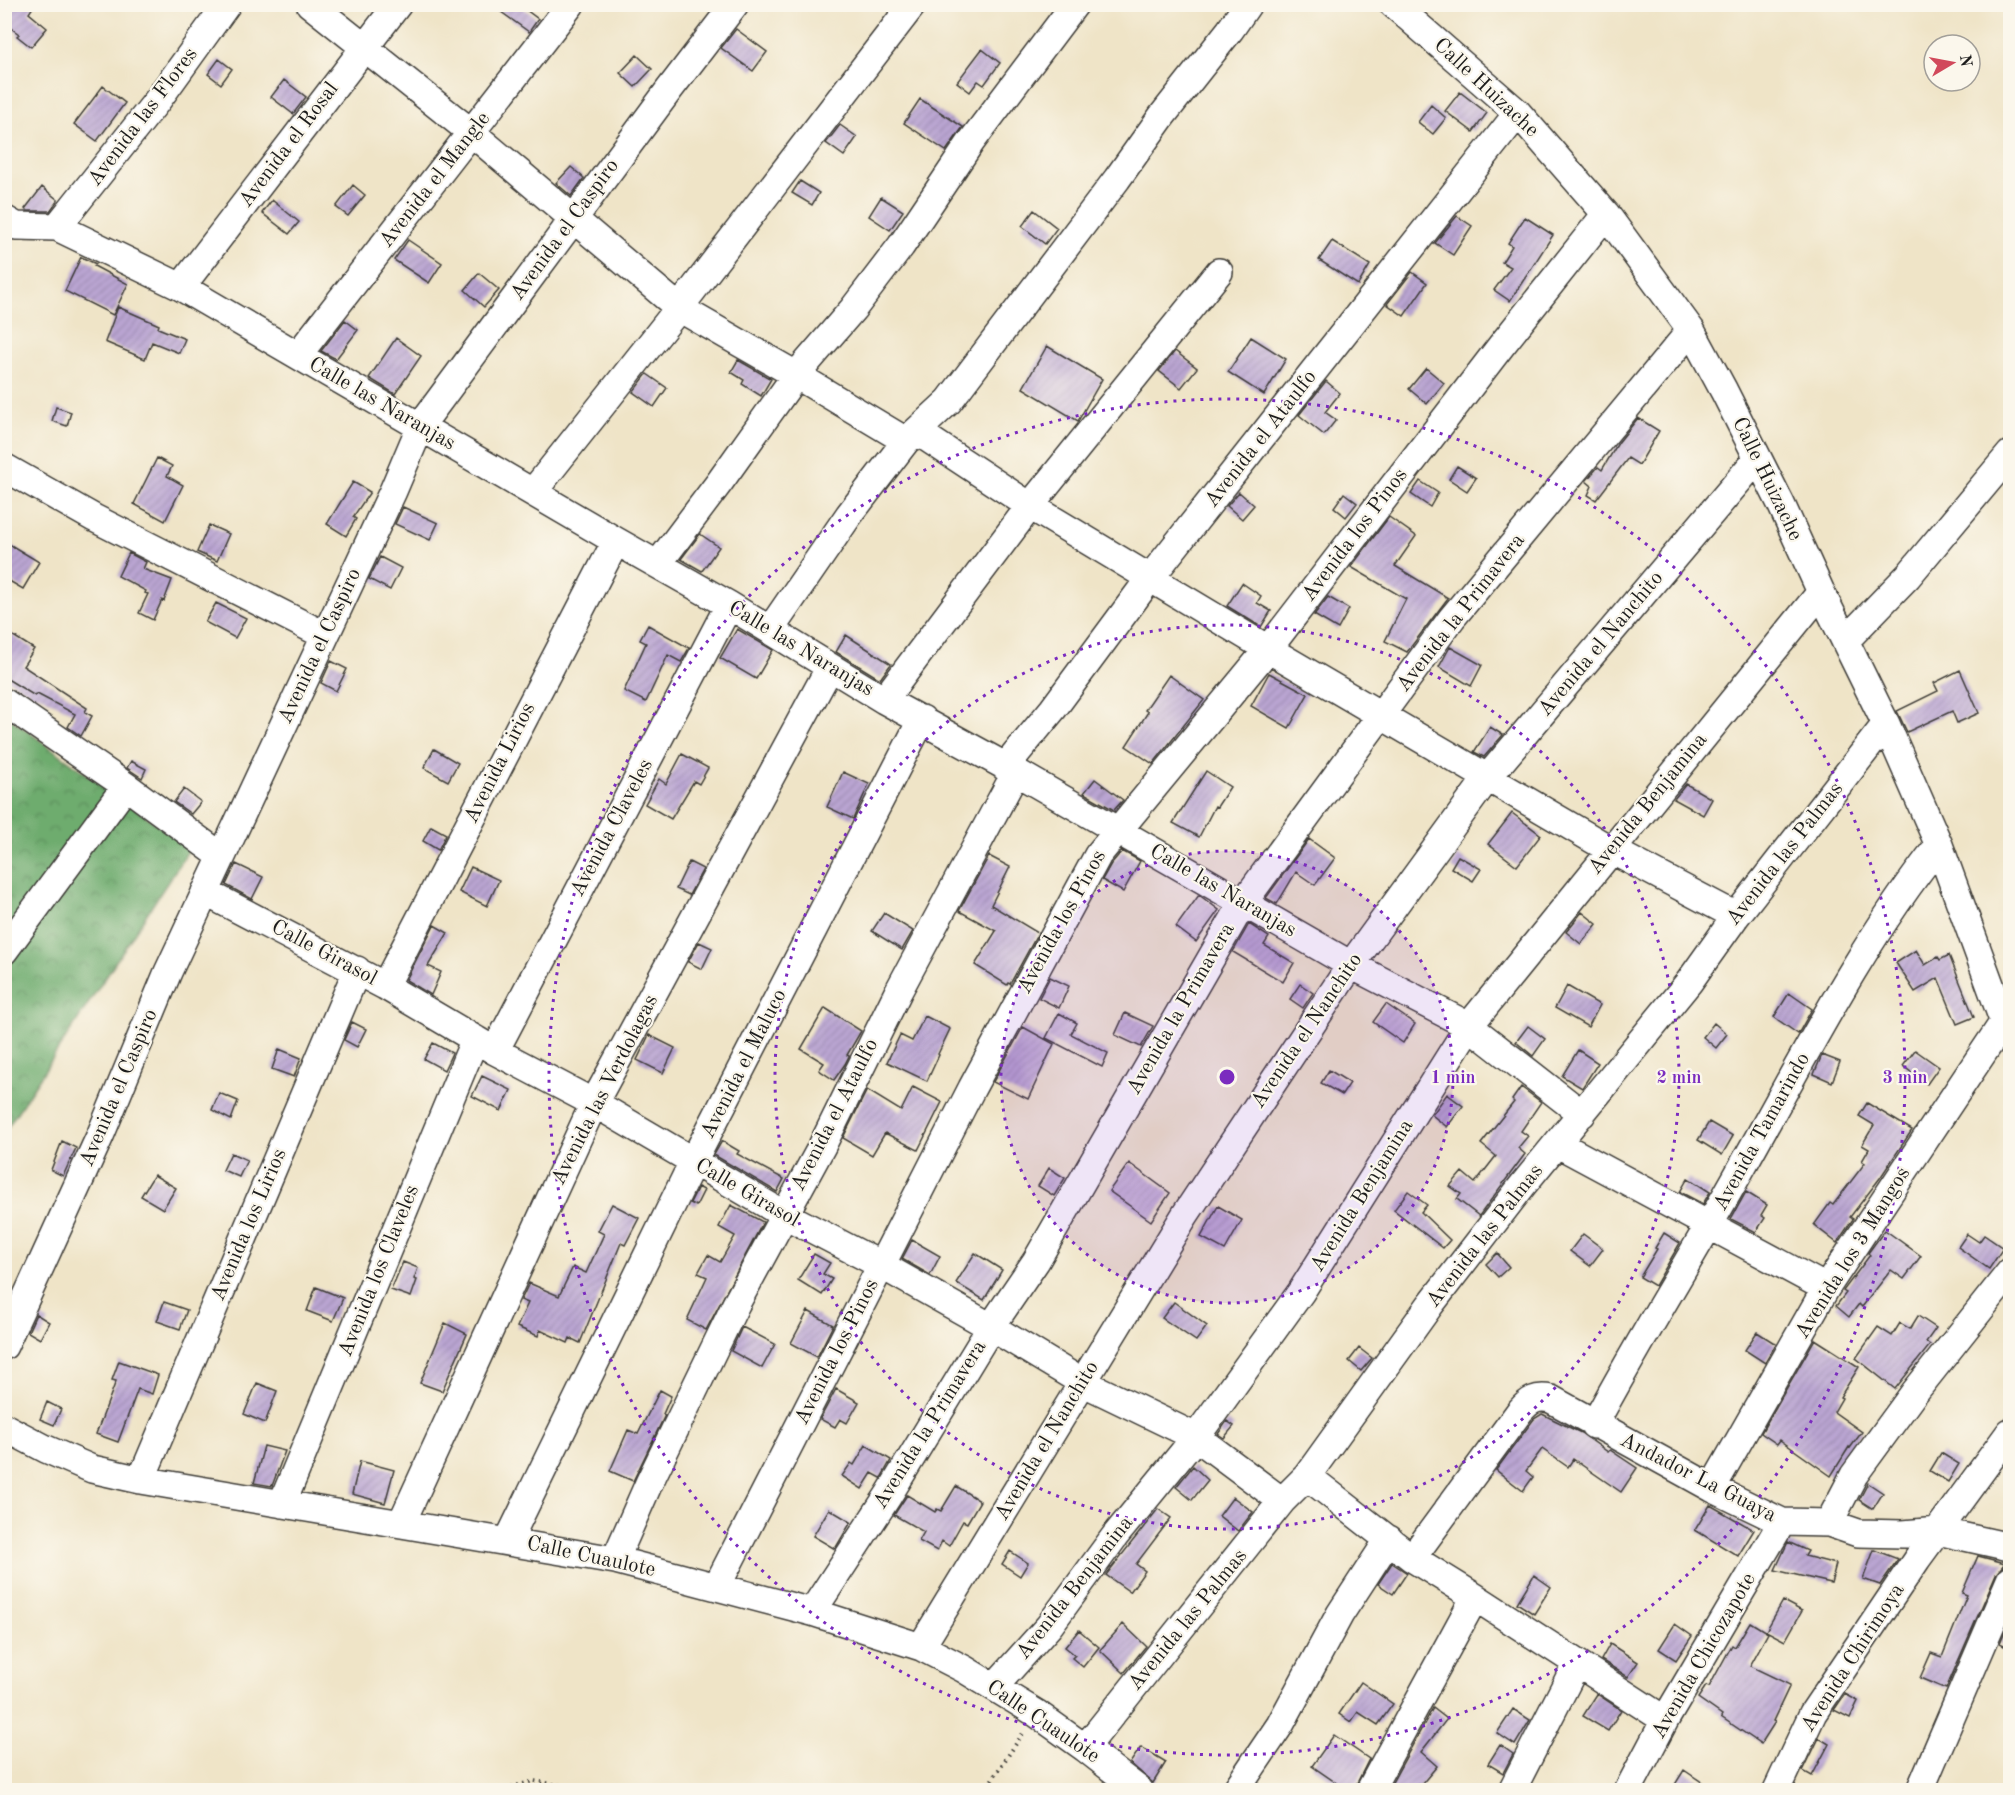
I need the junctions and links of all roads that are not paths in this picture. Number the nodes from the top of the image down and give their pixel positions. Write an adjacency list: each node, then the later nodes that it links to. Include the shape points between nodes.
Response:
1 (227, 4): 16 (street, Avenida las Flores)
2 (310, 4): 10 (street)
3 (398, 4): 10 (street, Avenida el Rosal)
4 (571, 4): 12 (street, Avenida el Mangle)
5 (735, 4): 14 (street, Avenida el Caspiro)
6 (913, 4): 19 (street)
7 (1075, 4): 22 (street, via 971,142 854,309)
8 (1248, 4): 24 (street, via 949,401)
9 (1392, 4): 11 (street, Calle Huizache)
10 (365, 47): 12 (street); 18 (street, Avenida el Rosal)
11 (1518, 113): 13 (street, Calle Huizache); 32 (street, Avenida el Ataulfo)
12 (472, 133): 14 (street); 21 (street, Avenida el Mangle)
13 (1606, 214): 20 (street, Calle Huizache); 38 (street, Avenida los Pinos)
14 (574, 218): 19 (street); 23 (street, Avenida el Caspiro)
15 (4, 219): 16 (street, Calle las Naranjas, via 16,226)
16 (57, 227): 18 (street, Calle las Naranjas)
17 (1219, 272): 29 (street)
18 (181, 287): 21 (street, Calle las Naranjas)
19 (679, 308): 22 (street); 28 (street)
20 (1691, 330): 26 (street, Calle Huizache); 42 (street, Avenida la Primavera, via 1452,618)
21 (298, 355): 23 (street, Calle las Naranjas)
22 (796, 375): 24 (street); 31 (street)
23 (421, 425): 28 (street, Calle las Naranjas); 36 (street, Avenida el Caspiro)
24 (912, 436): 29 (street); 35 (street, via 849,515)
25 (2010, 454): 37 (street, via 1908,576)
26 (1757, 459): 33 (street, Calle Huizache); 46 (street, Avenida el Nanchito)
27 (4, 467): 36 (street, via 94,518)
28 (533, 492): 30 (street, Calle las Naranjas)
29 (1030, 506): 32 (street); 40 (street)
30 (616, 541): 31 (street, Calle las Naranjas); 58 (street, Avenida Lirios)
31 (658, 564): 34 (street, Calle las Naranjas)
32 (1150, 578): 38 (street); 45 (street, Avenida el Ataulfo)
33 (1821, 592): 37 (street, Calle Huizache); 50 (street, Avenida Benjamina)
34 (729, 605): 35 (street, Calle las Naranjas); 61 (street, Avenida Claveles)
35 (770, 630): 39 (street, Calle las Naranjas)
36 (324, 635): 51 (street, Avenida el Caspiro)
37 (1845, 641): 44 (street, Calle Huizache)
38 (1268, 650): 42 (street); 48 (street, Avenida los Pinos)
39 (830, 667): 40 (street, Calle las Naranjas); 62 (street, Avenida las Verdolagas)
40 (884, 700): 43 (street, Calle las Naranjas)
41 (4, 702): 47 (street)
42 (1382, 715): 46 (street); 53 (street, Avenida la Primavera)
43 (922, 719): 45 (street, Calle las Naranjas); 65 (street, Avenida el Maluco)
44 (1886, 724): 49 (street, Calle Huizache); 54 (street, Avenida las Palmas)
45 (1010, 769): 48 (street, Calle las Naranjas); 66 (street, Avenida el Ataulfo, via 822,1146)
46 (1488, 777): 50 (street); 56 (street, Avenida el Nanchito)
47 (126, 786): 51 (street); 55 (street)
48 (1118, 830): 53 (street, Calle las Naranjas); 68 (street, Avenida los Pinos, via 1098,855 1018,1000)
49 (1939, 845): 60 (street, Calle Huizache); 67 (street, Avenida Tamarindo, via 1909,883 1856,966)
50 (1611, 850): 54 (street); 59 (street, Avenida Benjamina)
51 (221, 856): 52 (street, Avenida el Caspiro)
52 (205, 892): 57 (street, Calle Girasol); 72 (street, Avenida el Caspiro)
53 (1243, 903): 56 (street, Calle las Naranjas); 71 (street, Avenida la Primavera, via 1036,1261)
54 (1736, 916): 63 (street, Avenida las Palmas, via 1689,982)
55 (4, 951)
56 (1351, 965): 59 (street, Calle las Naranjas); 73 (street, Avenida el Nanchito, via 1185,1215)
57 (357, 970): 58 (street, Calle Girasol); 79 (street, Avenida los Lirios)
58 (385, 986): 61 (street, Calle Girasol)
59 (1468, 1026): 63 (street, Calle las Naranjas); 77 (street, Avenida Benjamina, via 1301,1292)
60 (2007, 1031): 70 (street, Avenida los 3 Mangos)
61 (485, 1045): 62 (street, Calle Girasol); 82 (street, Avenida los Claveles)
62 (594, 1102): 65 (street, Calle Girasol); 85 (street, Avenida las Verdolagas)
63 (1582, 1114): 64 (street, Avenida las Palmas)
64 (1558, 1144): 67 (street); 78 (street, Avenida las Palmas, via 1430,1305)
65 (693, 1162): 66 (street, Calle Girasol); 88 (street, Avenida el Maluco)
66 (783, 1214): 68 (street, Calle Girasol); 91 (street, Avenida el Ataulfo, via 649,1483)
67 (1709, 1226): 70 (street); 74 (street, Avenida Tamarindo)
68 (881, 1265): 71 (street, Calle Girasol); 93 (street, Avenida los Pinos)
69 (2010, 1272): 84 (street, via 1854,1475)
70 (1826, 1288): 80 (street, Avenida los 3 Mangos)
71 (991, 1327): 73 (street, Calle Girasol); 95 (street, Avenida la Primavera)
72 (4, 1346)
73 (1082, 1382): 77 (street, Calle Girasol); 96 (street, Avenida el Nanchito)
74 (1594, 1425): 80 (street, Andador La Guaya); 90 (street, Andador La Guaya, via 1551,1399 1539,1397 1529,1401)
75 (4, 1427): 79 (street, Calle Cuaulote, via 92,1469)
76 (2010, 1432): 86 (street, Avenida Chirimoya)
77 (1196, 1437): 81 (street, Calle Girasol); 98 (street, Avenida Benjamina, via 1115,1536 1050,1626)
78 (1307, 1476): 81 (street, Avenida las Palmas); 87 (street)
79 (141, 1480): 82 (street, Calle Cuaulote)
80 (1712, 1488): 83 (street, Andador La Guaya)
81 (1282, 1502): 100 (street, Avenida las Palmas)
82 (282, 1504): 85 (street, Calle Cuaulote)
83 (1782, 1522): 84 (street, Andador La Guaya); 99 (street, Avenida Chicozapote)
84 (1829, 1523): 86 (street, Andador La Guaya, via 1858,1533)
85 (401, 1524): 88 (street, Calle Cuaulote)
86 (1938, 1531): 89 (street, Andador La Guaya); 106 (street, Avenida Chirimoya, via 1813,1713)
87 (1389, 1539): 90 (street); 102 (street, via 1340,1614 1280,1725)
88 (508, 1541): 91 (street, Calle Cuaulote)
89 (2010, 1547)
90 (1412, 1558): 94 (street)
91 (615, 1560): 93 (street, Calle Cuaulote)
92 (2010, 1580): 107 (street)
93 (717, 1586): 95 (street, Calle Cuaulote)
94 (1475, 1597): 97 (street); 103 (street)
95 (812, 1612): 96 (street, Calle Cuaulote)
96 (921, 1647): 98 (street, Calle Cuaulote)
97 (1577, 1663): 99 (street); 104 (street)
98 (994, 1688): 100 (street, Calle Cuaulote)
99 (1665, 1720): 105 (street, Avenida Chicozapote)
100 (1085, 1748): 101 (street, Calle Cuaulote)
101 (1139, 1791)
102 (1236, 1791)
103 (1370, 1791)
104 (1512, 1791)
105 (1628, 1791)
106 (1777, 1791)
107 (1920, 1791)

